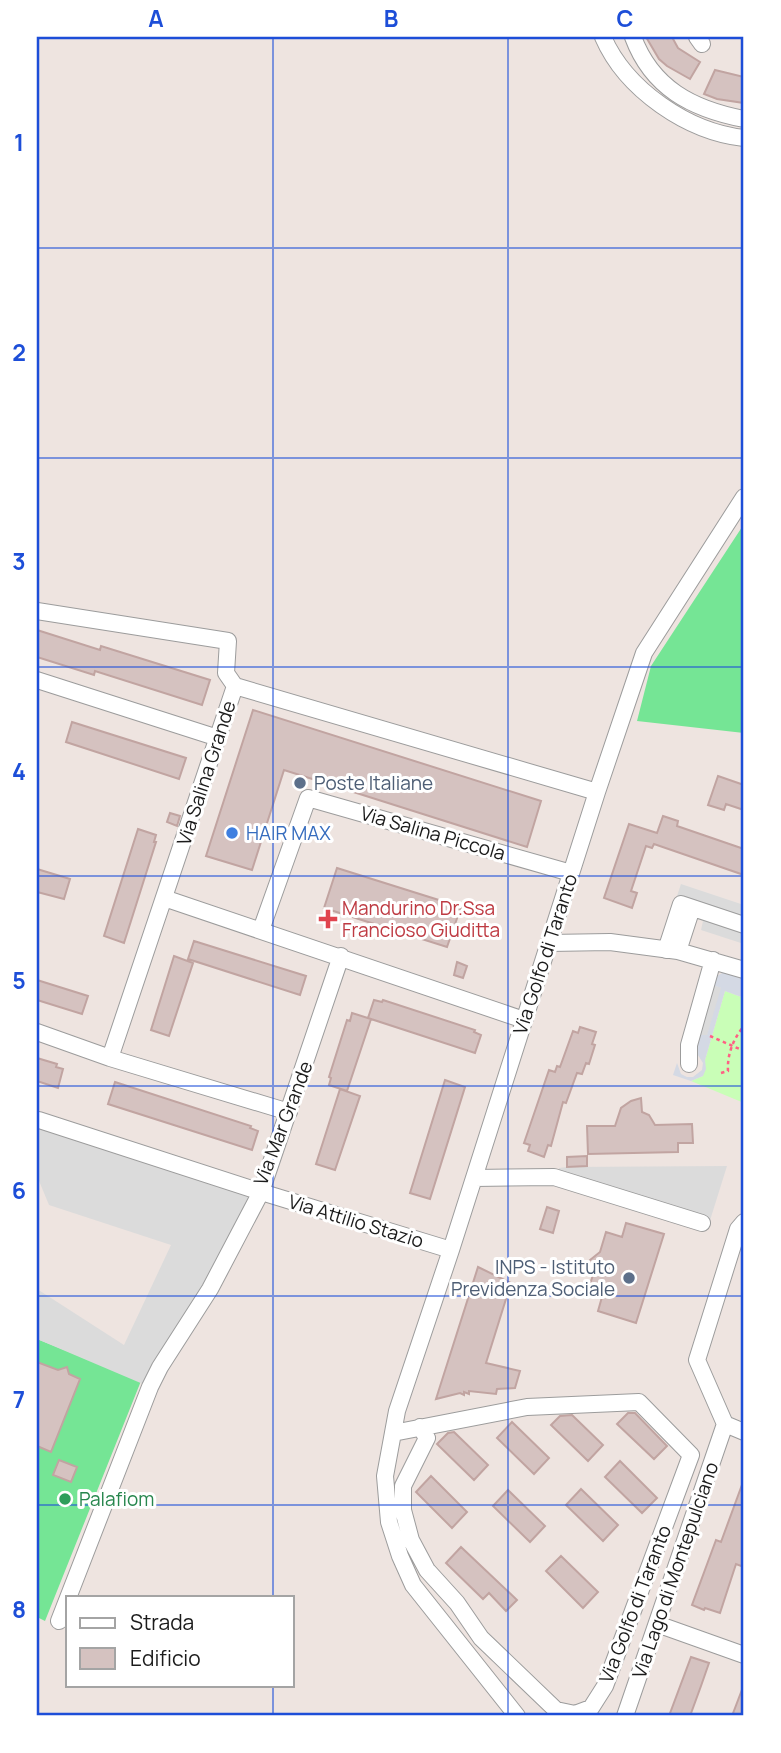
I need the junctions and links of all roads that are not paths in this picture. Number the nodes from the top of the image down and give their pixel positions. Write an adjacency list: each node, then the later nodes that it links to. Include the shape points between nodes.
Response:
1 (603, 37): 4 (street)
2 (632, 37): 3 (street)
3 (640, 55): 4 (street); 5 (street, via 661,82 686,100 714,113)
4 (623, 67): 6 (street, via 647,94 677,116 700,128)
5 (744, 119)
6 (744, 138)
7 (744, 497): 12 (street, Via Golfo di Taranto, via 644,653)
8 (37, 611): 10 (street, via 228,640 226,673)
9 (37, 680): 11 (street)
10 (235, 686): 11 (street, Via Salina Grande); 12 (street, Via Salina Grande)
11 (218, 738): 14 (street, Via Salina Grande)
12 (597, 792): 13 (street, Via Golfo di Taranto)
13 (571, 873): 16 (street, Via Salina Piccola, via 308,797); 17 (street, Via Golfo di Taranto)
14 (164, 898): 16 (street); 24 (street, Via Salina Grande)
15 (744, 925): 18 (street, via 687,906)
16 (261, 930): 19 (street)
17 (549, 943): 18 (street, via 610,942); 22 (street, Via Golfo di Taranto)
18 (672, 951): 20 (street)
19 (341, 957): 22 (street); 26 (street, Via Mar Grande)
20 (713, 960): 21 (street); 25 (street, via 688,1045)
21 (744, 970)
22 (524, 1020): 28 (street, Via Golfo di Taranto)
23 (37, 1032): 24 (street)
24 (110, 1058): 26 (street)
25 (690, 1064)
26 (289, 1112): 29 (street, Via Mar Grande)
27 (39, 1120): 29 (street, Via Mar Grande)
28 (474, 1178): 31 (street, via 554,1177); 32 (street, Via Golfo di Taranto)
29 (261, 1192): 32 (street, Via Attilio Stazio); 37 (street, via 150,1387)
30 (744, 1222): 33 (street, via 697,1360)
31 (702, 1223)
32 (451, 1250): 36 (street, Via Golfo di Taranto)
33 (725, 1424): 35 (street); 40 (street, Via Lago di Montepulciano)
34 (420, 1427): 34 (street, Via Golfo di Taranto, via 427,1438 403,1486 403,1510 411,1540 427,1570 481,1638 556,1710 575,1714 591,1708 605,1686 691,1455 639,1402 527,1407); 36 (street, Via Golfo di Taranto)
35 (744, 1432)
36 (393, 1433): 42 (street, Via Golfo di Taranto, via 385,1476 389,1522 400,1556 413,1585)
37 (69, 1596)
38 (66, 1603): 39 (street)
39 (59, 1621)
40 (657, 1624): 41 (street); 43 (street, Via Lago di Montepulciano)
41 (744, 1655)
42 (517, 1716)
43 (625, 1716)

